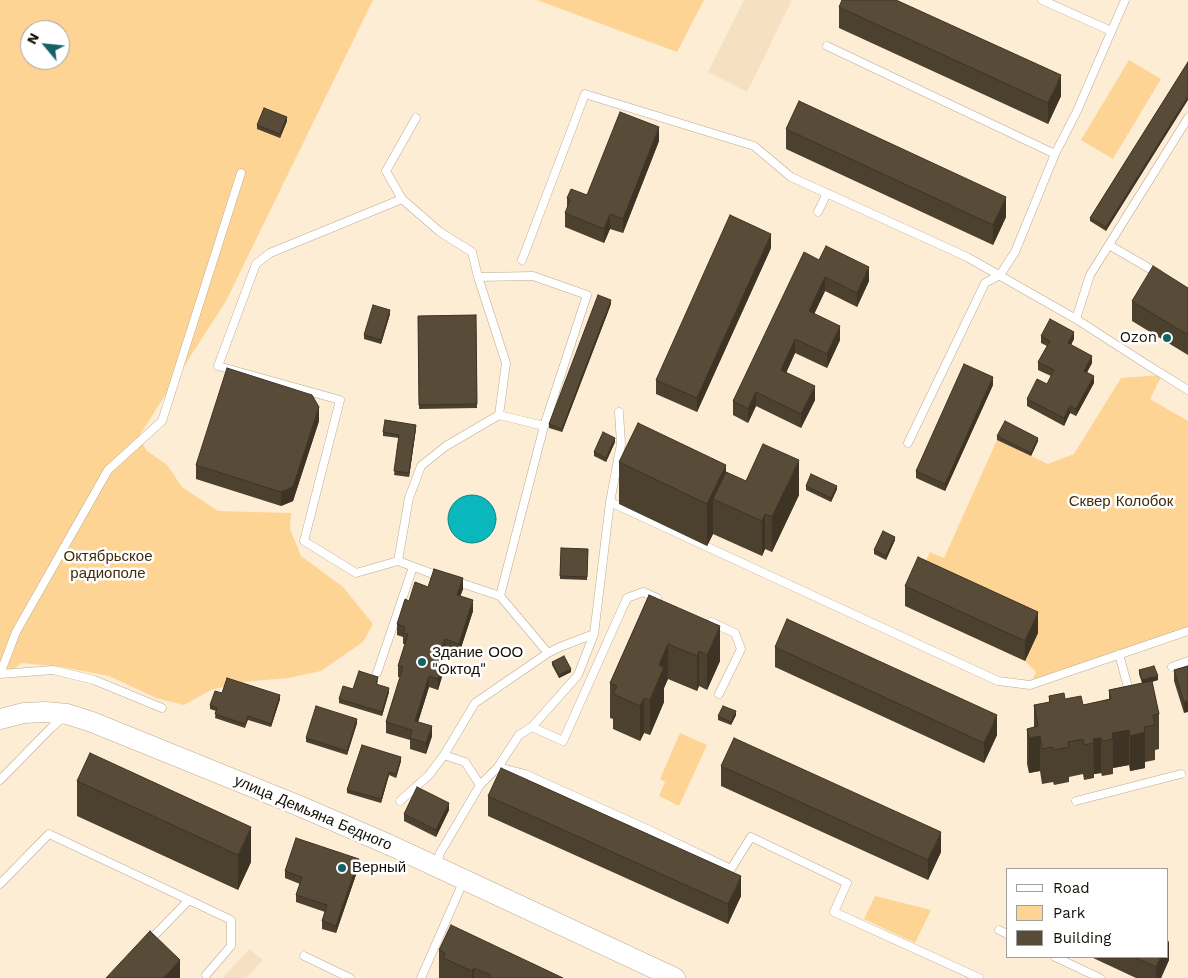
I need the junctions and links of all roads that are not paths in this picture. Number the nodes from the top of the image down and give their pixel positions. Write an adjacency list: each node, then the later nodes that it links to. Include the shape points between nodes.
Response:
1 (1042, 0): 3 (lane)
2 (1124, 0): 3 (lane)
3 (1111, 31): 7 (lane)
4 (828, 46): 7 (lane)
5 (416, 118): 10 (lane, via 386,171)
6 (1188, 118): 12 (lane)
7 (1055, 154): 14 (lane, via 1015,252)
8 (241, 173): 36 (lane, via 162,421 108,470 16,632)
9 (827, 193): 11 (lane); 13 (lane, via 791,177 754,146 585,94); 14 (lane)
10 (402, 199): 15 (lane, via 440,232 472,252); 24 (lane, via 270,253 256,264 218,366 340,400 304,541 356,573)
11 (818, 212)
12 (1109, 245): 16 (lane); 17 (lane, via 1090,275)
13 (522, 260)
14 (1000, 275): 17 (lane); 22 (lane, via 985,283)
15 (478, 277): 20 (lane, via 506,363); 21 (lane, via 533,276 587,295)
16 (1168, 279)
17 (1076, 319): 18 (lane)
18 (1188, 390)
19 (619, 412): 23 (lane, via 621,444)
20 (499, 415): 21 (lane); 24 (lane, via 446,446 421,466 409,498)
21 (544, 426): 26 (lane)
22 (908, 443)
23 (610, 502): 30 (lane); 32 (lane, via 998,681 1030,685)
24 (398, 561): 25 (lane)
25 (413, 567): 26 (lane); 35 (lane)
26 (500, 596): 31 (lane)
27 (668, 603): 42 (lane, via 643,592 627,598 563,741)
28 (701, 618): 37 (lane, via 735,633 741,649)
29 (1188, 631): 32 (lane)
30 (594, 634): 31 (lane); 42 (lane, via 578,675)
31 (548, 653): 43 (lane, via 475,703)
32 (1119, 654): 38 (lane)
33 (1188, 661): 34 (lane)
34 (1172, 666)
35 (378, 673)
36 (0, 674): 39 (lane, via 53,670 94,680)
37 (719, 694)
38 (1131, 699)
39 (162, 708)
40 (67, 714): 41 (street, улица Демьяна Бедного, via 24,713); 46 (lane); 50 (street, улица Демьяна Бедного, via 297,805)
41 (0, 720)
42 (532, 727): 44 (lane, via 519,735)
43 (444, 755): 47 (lane, via 465,762); 48 (lane, via 429,775)
44 (498, 767): 47 (lane); 62 (lane, via 525,774 731,869 751,837 847,883 834,912)
45 (1181, 774): 49 (lane)
46 (0, 780)
47 (480, 785): 50 (lane, via 440,853)
48 (400, 801)
49 (1076, 801)
50 (436, 866): 51 (street, улица Демьяна Бедного)
51 (464, 880): 60 (lane); 61 (street, улица Демьяна Бедного)
52 (0, 884): 53 (lane, via 49,834)
53 (189, 900): 54 (lane); 58 (lane, via 231,920 231,946)
54 (143, 947)
55 (304, 956): 59 (lane)
56 (1057, 958): 57 (lane)
57 (1082, 969): 63 (lane); 64 (lane)
58 (206, 975)
59 (350, 978)
60 (421, 978)
61 (675, 978)
62 (979, 978)
63 (1077, 978)
64 (1100, 978)

